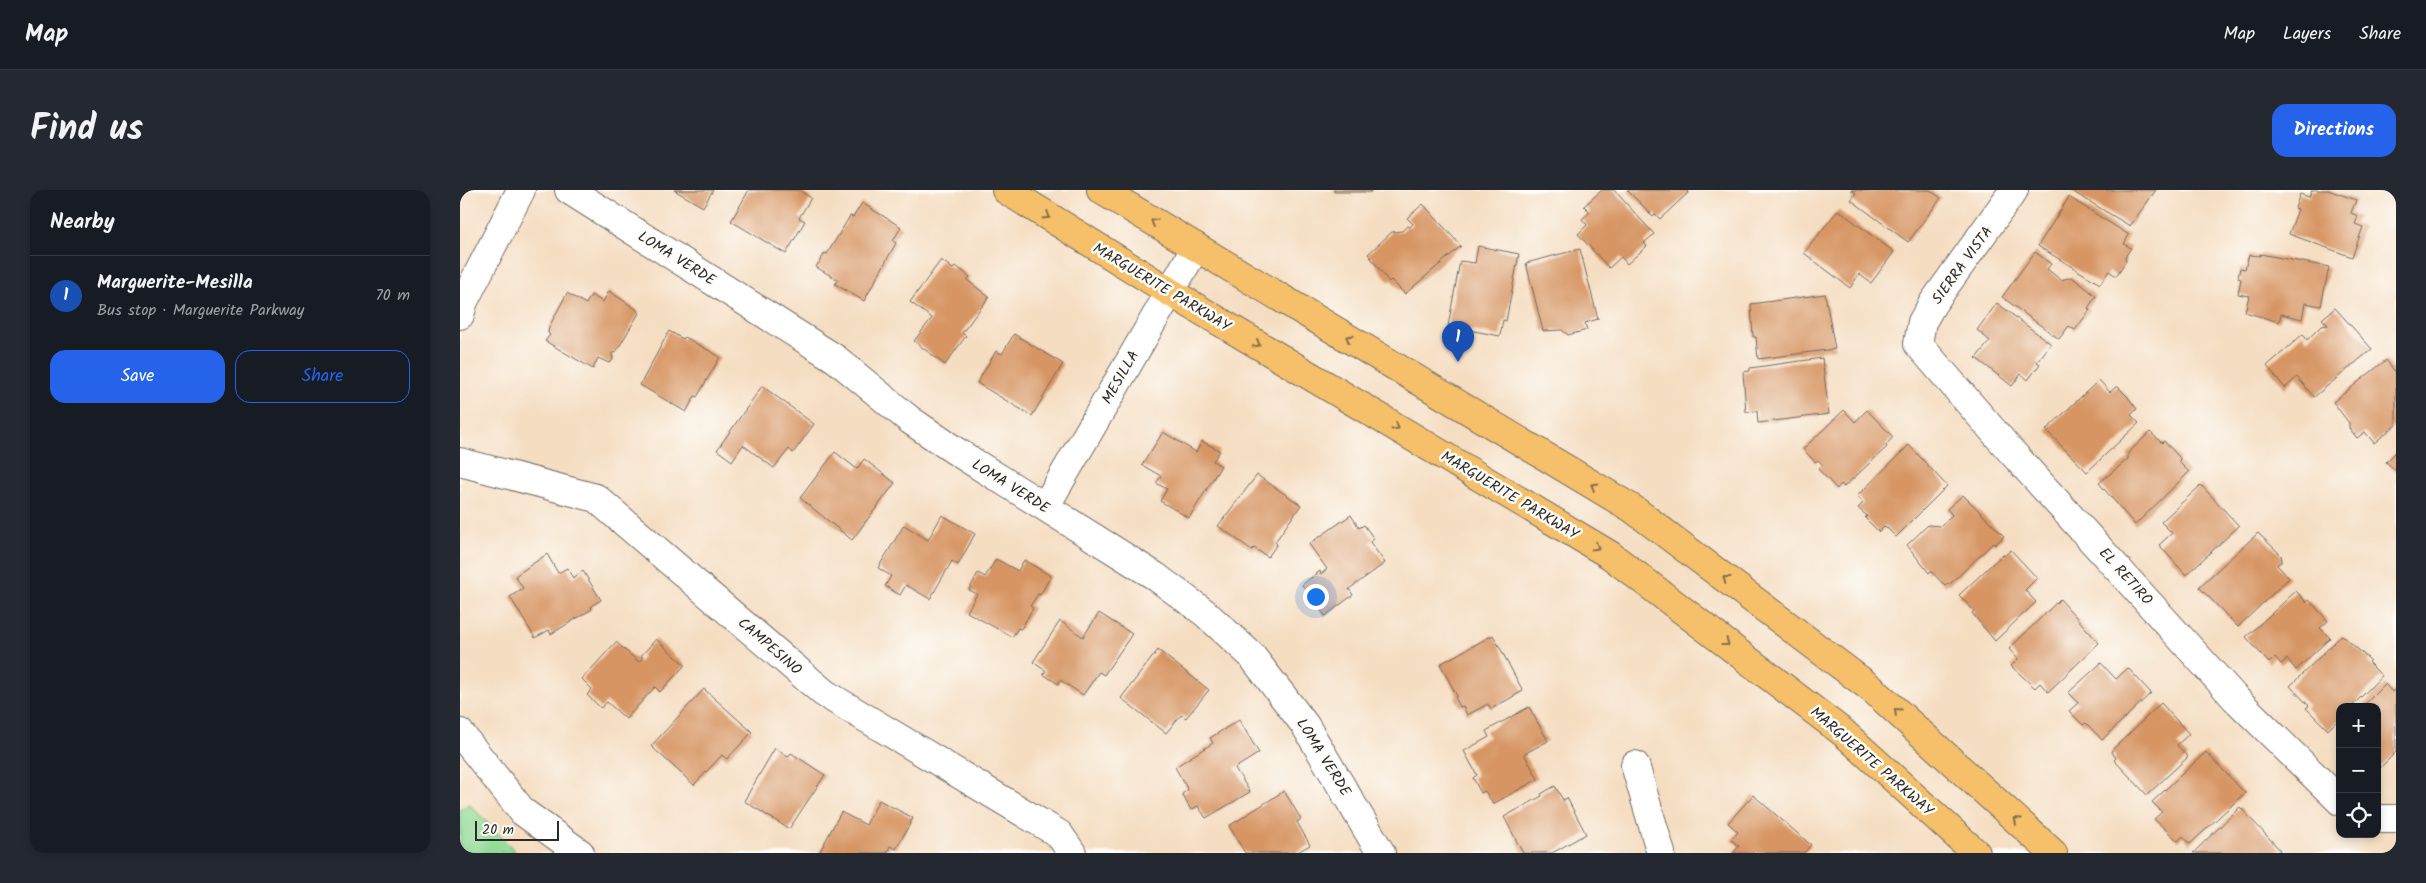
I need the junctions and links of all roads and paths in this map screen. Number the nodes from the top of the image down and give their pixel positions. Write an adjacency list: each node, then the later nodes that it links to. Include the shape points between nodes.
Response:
1 (521, 190): 8 (street, via 464,301)
2 (569, 190): 11 (street, LOMA VERDE, via 836,359 910,420)
3 (1006, 190): 7 (main road, MARGUERITE PARKWAY, one-way to 7)
4 (1100, 190): 6 (main road, one-way to 4)
5 (2014, 190): 9 (street, SIERRA VISTA, via 1922,322)
6 (1196, 247): 7 (street, MESILLA); 22 (main road, one-way to 6, via 1872,689 1633,509)
7 (1170, 292): 11 (street, MESILLA); 21 (main road, MARGUERITE PARKWAY, one-way to 21, via 1610,555 1845,734)
8 (460, 315)
9 (1918, 344): 14 (street, EL RETIRO, via 2236,699)
10 (460, 462): 18 (street, CAMPESINO, via 596,498 824,693 1060,834)
11 (1045, 507): 19 (street, LOMA VERDE, via 1155,576 1205,613 1251,655 1305,725)
12 (460, 733): 17 (street, via 523,812)
13 (1635, 765): 20 (street)
14 (2336, 797)
15 (2381, 819): 16 (street)
16 (2396, 819)
17 (580, 853)
18 (1072, 853)
19 (1382, 853)
20 (1661, 853)
21 (1976, 853)
22 (2053, 853)

